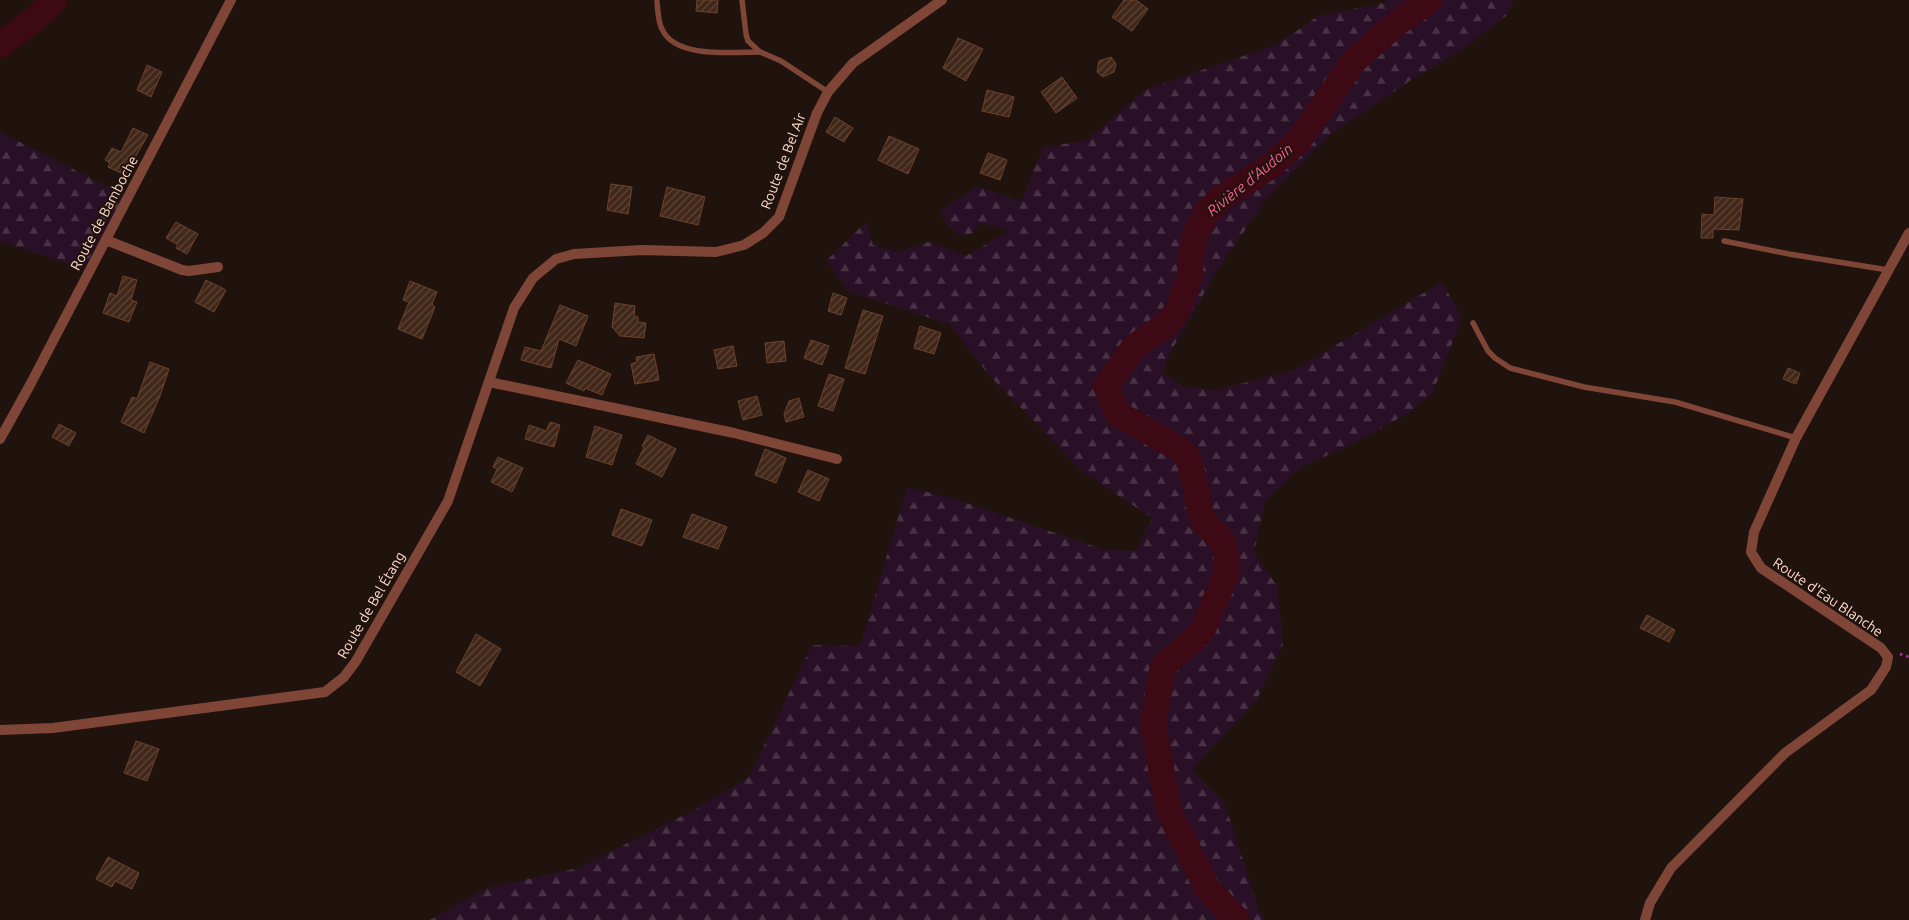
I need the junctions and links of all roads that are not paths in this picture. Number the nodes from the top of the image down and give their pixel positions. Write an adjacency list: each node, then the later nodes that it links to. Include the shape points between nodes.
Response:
1 (231, 0): 8 (street, Route de Bamboche)
2 (742, 0): 5 (lane, via 748,41)
3 (942, 0): 6 (street, Route de Bel Air, via 853,63)
4 (657, 2): 5 (lane, via 661,28 668,39 680,47 714,52)
5 (760, 52): 6 (lane, via 781,61)
6 (828, 92): 10 (street, Route de Bel Air, via 778,216 763,233 744,245 716,252 642,250 574,254)
7 (1909, 233): 12 (street, Route d'Eau Blanche)
8 (106, 240): 11 (street, via 182,270); 16 (street, Route de Bamboche)
9 (1724, 241): 12 (lane)
10 (556, 260): 14 (street, Route de Bel Étang, via 533,278 514,308)
11 (218, 267)
12 (1888, 270): 15 (street, Route d'Eau Blanche)
13 (1473, 323): 15 (lane, via 1488,351 1510,368 1584,387 1675,402)
14 (490, 382): 17 (street, via 734,433); 18 (street, Route de Bel Étang, via 448,500 356,661 344,677 325,692 53,728)
15 (1796, 438): 19 (street, Route d'Eau Blanche, via 1754,532 1751,552 1761,568 1881,648 1888,656 1886,668 1871,690 1785,753 1671,868 1650,903)
16 (0, 439)
17 (837, 459)
18 (0, 730)
19 (1645, 920)

